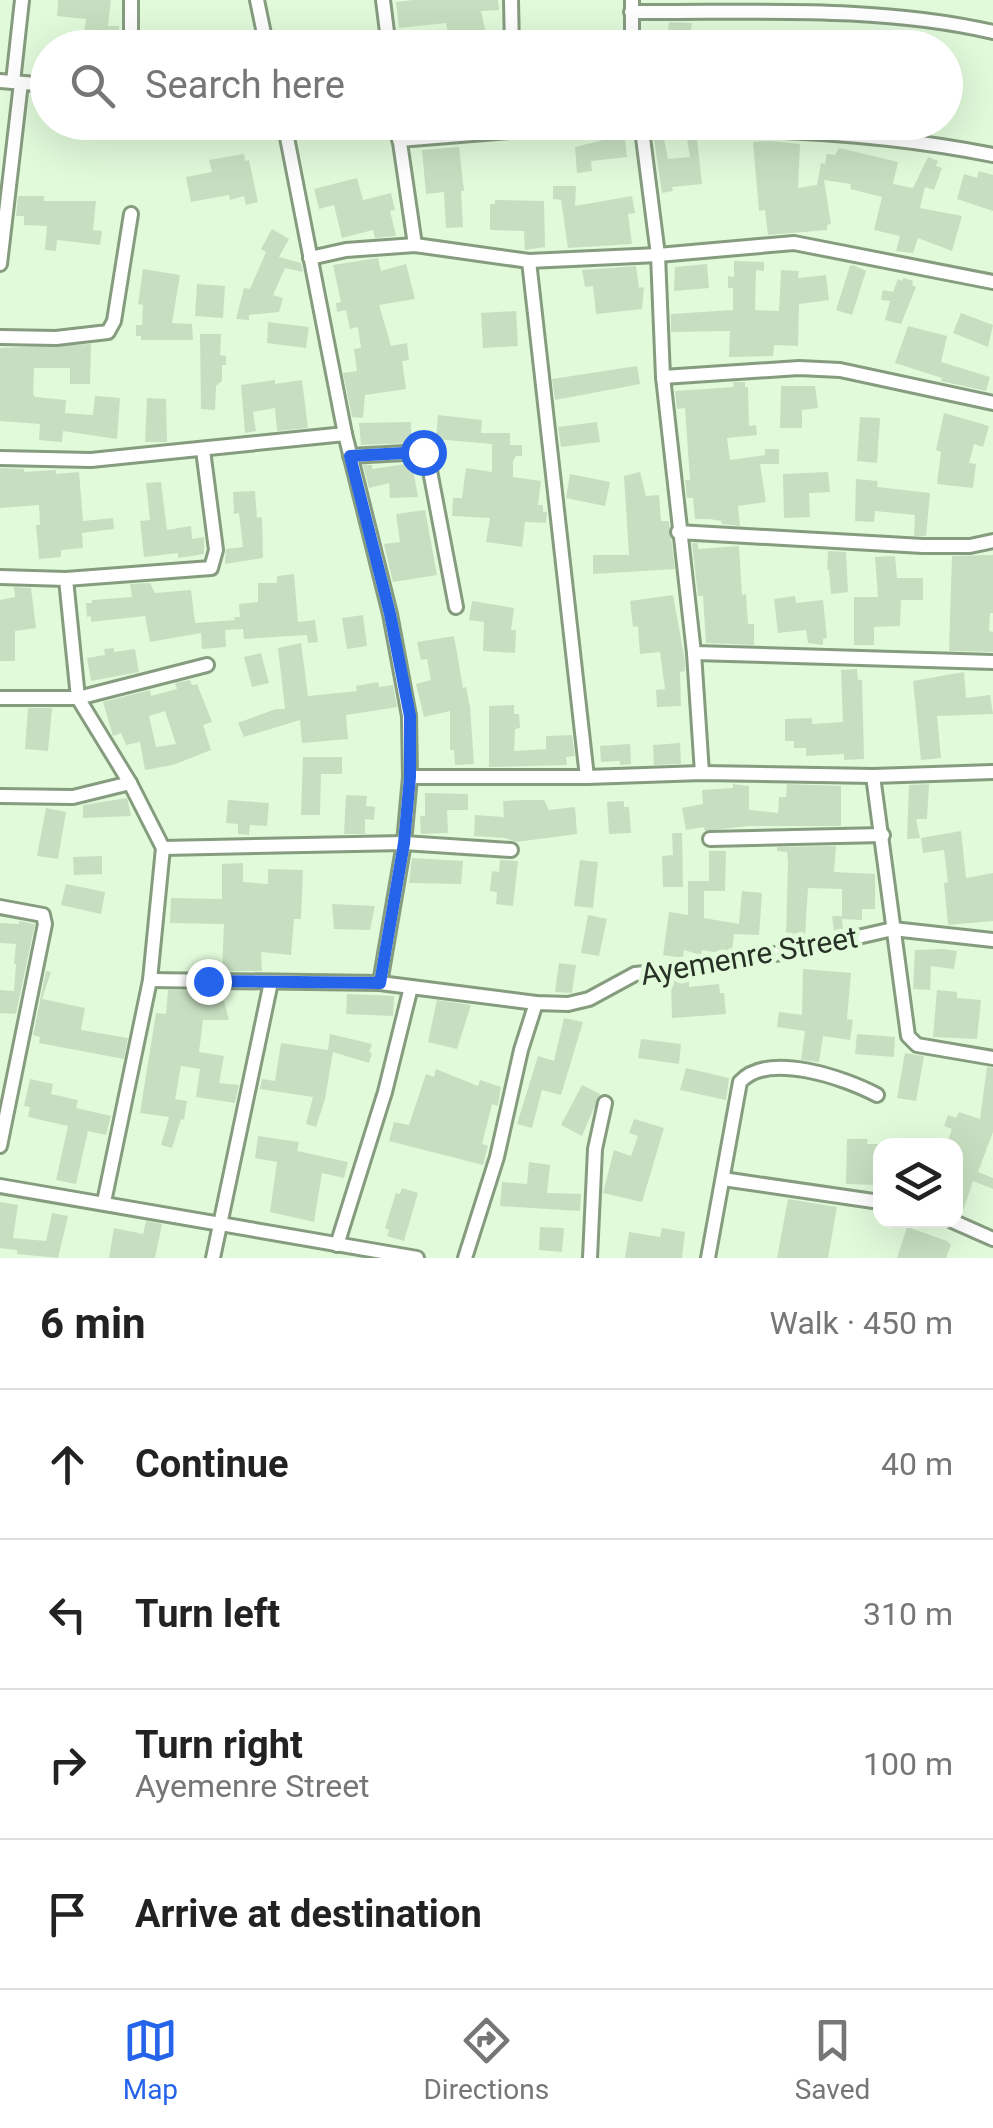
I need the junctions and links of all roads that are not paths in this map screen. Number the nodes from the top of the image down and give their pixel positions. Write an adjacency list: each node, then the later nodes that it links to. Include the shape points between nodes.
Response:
1 (22, 0): 12 (street)
2 (131, 0): 7 (street)
3 (257, 0): 8 (street)
4 (383, 0): 9 (street)
5 (511, 0): 10 (street)
6 (632, 6): 11 (street, via 945,21)
7 (131, 30)
8 (264, 30)
9 (387, 30)
10 (512, 30)
11 (993, 32)
12 (11, 82): 23 (street)
13 (287, 140): 21 (street)
14 (399, 140): 19 (street)
15 (643, 140): 20 (street)
16 (908, 140): 17 (street)
17 (993, 154)
18 (131, 214): 25 (street, via 108,332)
19 (415, 245): 21 (street); 22 (street)
20 (658, 255): 22 (street); 24 (street, via 794,242); 26 (street)
21 (310, 258): 28 (street)
22 (530, 261): 46 (street)
23 (0, 264)
24 (993, 282)
25 (0, 337)
26 (664, 377): 27 (street, via 840,370); 32 (street)
27 (993, 403)
28 (345, 434): 29 (street); 30 (street)
29 (203, 450): 31 (street, via 91,460); 35 (street, via 216,550 211,568)
30 (350, 456): 36 (street, via 427,455); 45 (street, via 410,716)
31 (0, 458)
32 (678, 532): 33 (street, via 923,546); 37 (street)
33 (993, 541)
34 (0, 577): 35 (street)
35 (66, 579): 41 (street)
36 (456, 607)
37 (694, 653): 38 (street); 43 (street)
38 (993, 662)
39 (207, 665): 41 (street)
40 (0, 698): 41 (street)
41 (78, 698): 47 (street)
42 (993, 772): 44 (street)
43 (702, 773): 44 (street); 46 (street)
44 (873, 776): 49 (street)
45 (410, 777): 46 (street); 51 (street)
46 (587, 778)
47 (130, 783): 48 (street, via 73,797); 52 (street)
48 (0, 796)
49 (883, 835): 50 (street); 55 (street)
50 (710, 839)
51 (404, 843): 52 (street); 53 (street); 59 (street)
52 (163, 848): 57 (street)
53 (511, 850)
54 (0, 906): 65 (street, via 36,912 45,924)
55 (892, 929): 56 (street, Ayemenre Street); 61 (street, Ayemenre Street, via 635,974 589,999); 62 (street, via 910,1041)
56 (993, 940)
57 (150, 980): 58 (street, Ayemenre Street); 69 (street)
58 (271, 982): 59 (street, Ayemenre Street); 70 (street)
59 (380, 983): 60 (street, Ayemenre Street)
60 (411, 988): 61 (street, Ayemenre Street); 74 (street)
61 (536, 1003): 78 (street)
62 (993, 1058)
63 (877, 1095): 66 (street, via 821,1072 749,1072 740,1082)
64 (605, 1103): 79 (street, via 594,1150)
65 (0, 1146)
66 (723, 1179): 68 (street); 80 (street)
67 (0, 1186): 69 (street)
68 (873, 1201)
69 (104, 1202): 70 (street)
70 (220, 1222): 73 (street); 75 (street)
71 (963, 1226): 72 (street)
72 (993, 1239)
73 (310, 1240): 74 (street); 76 (street)
74 (336, 1245): 77 (street)
75 (213, 1258)
76 (309, 1258)
77 (417, 1258)
78 (465, 1258)
79 (590, 1258)
80 (708, 1258)

